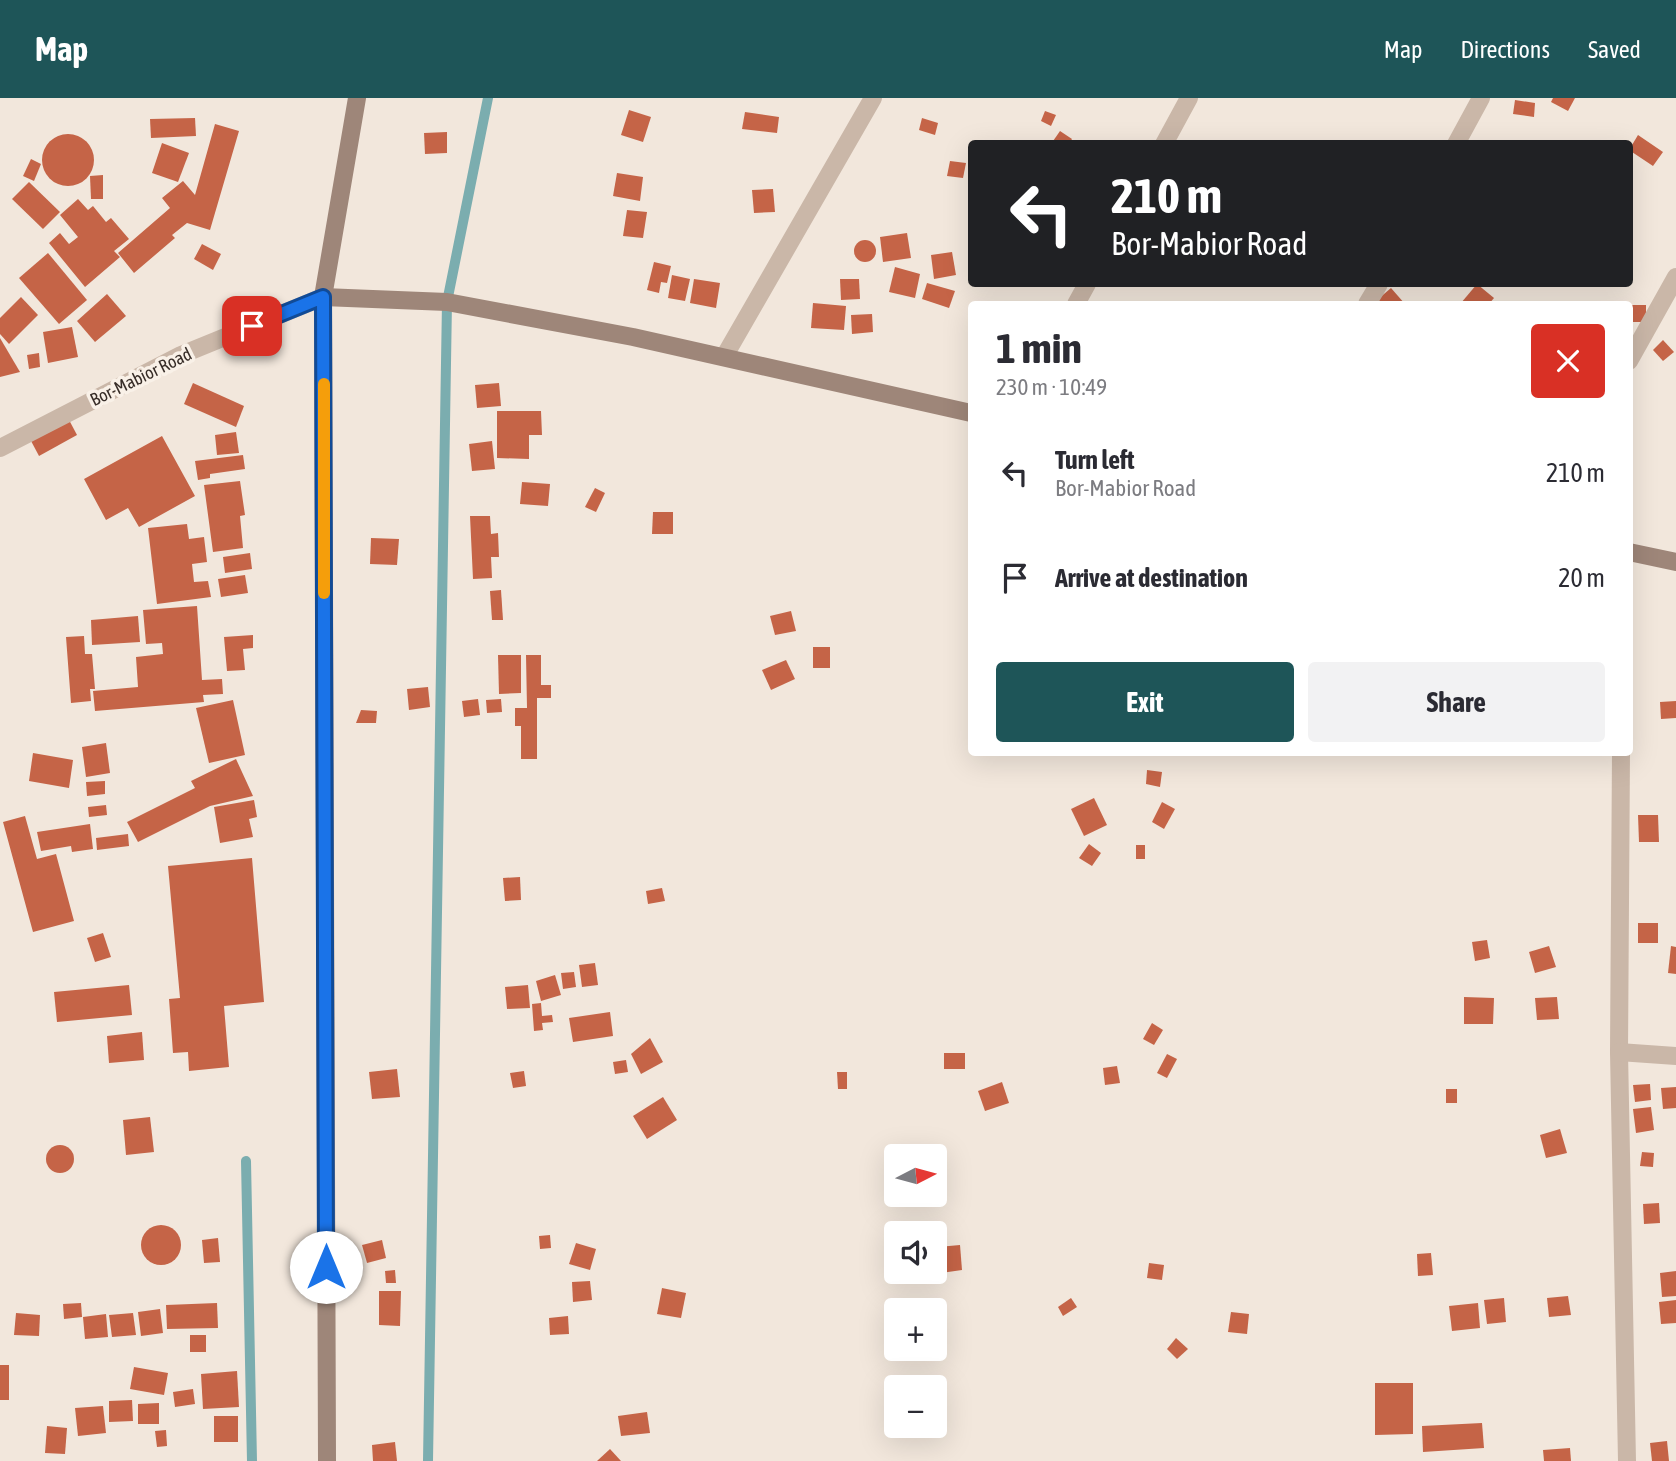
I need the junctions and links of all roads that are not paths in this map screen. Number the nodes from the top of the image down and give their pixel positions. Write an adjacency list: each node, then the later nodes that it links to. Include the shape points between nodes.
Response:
1 (357, 98): 8 (street)
2 (873, 98): 10 (street)
3 (1189, 98): 5 (street)
4 (1480, 98): 6 (street)
5 (1166, 140)
6 (1458, 140)
7 (1676, 277): 9 (street)
8 (323, 297): 10 (street, via 447,302); 12 (street, Bor-Mabior Road, via 181,355); 18 (street)
9 (1633, 355)
10 (724, 357): 11 (street)
11 (968, 412)
12 (0, 448)
13 (1633, 553): 14 (street)
14 (1676, 562)
15 (1620, 756): 16 (street)
16 (1619, 1052): 17 (street); 19 (street)
17 (1676, 1056)
18 (327, 1461)
19 (1627, 1461)

